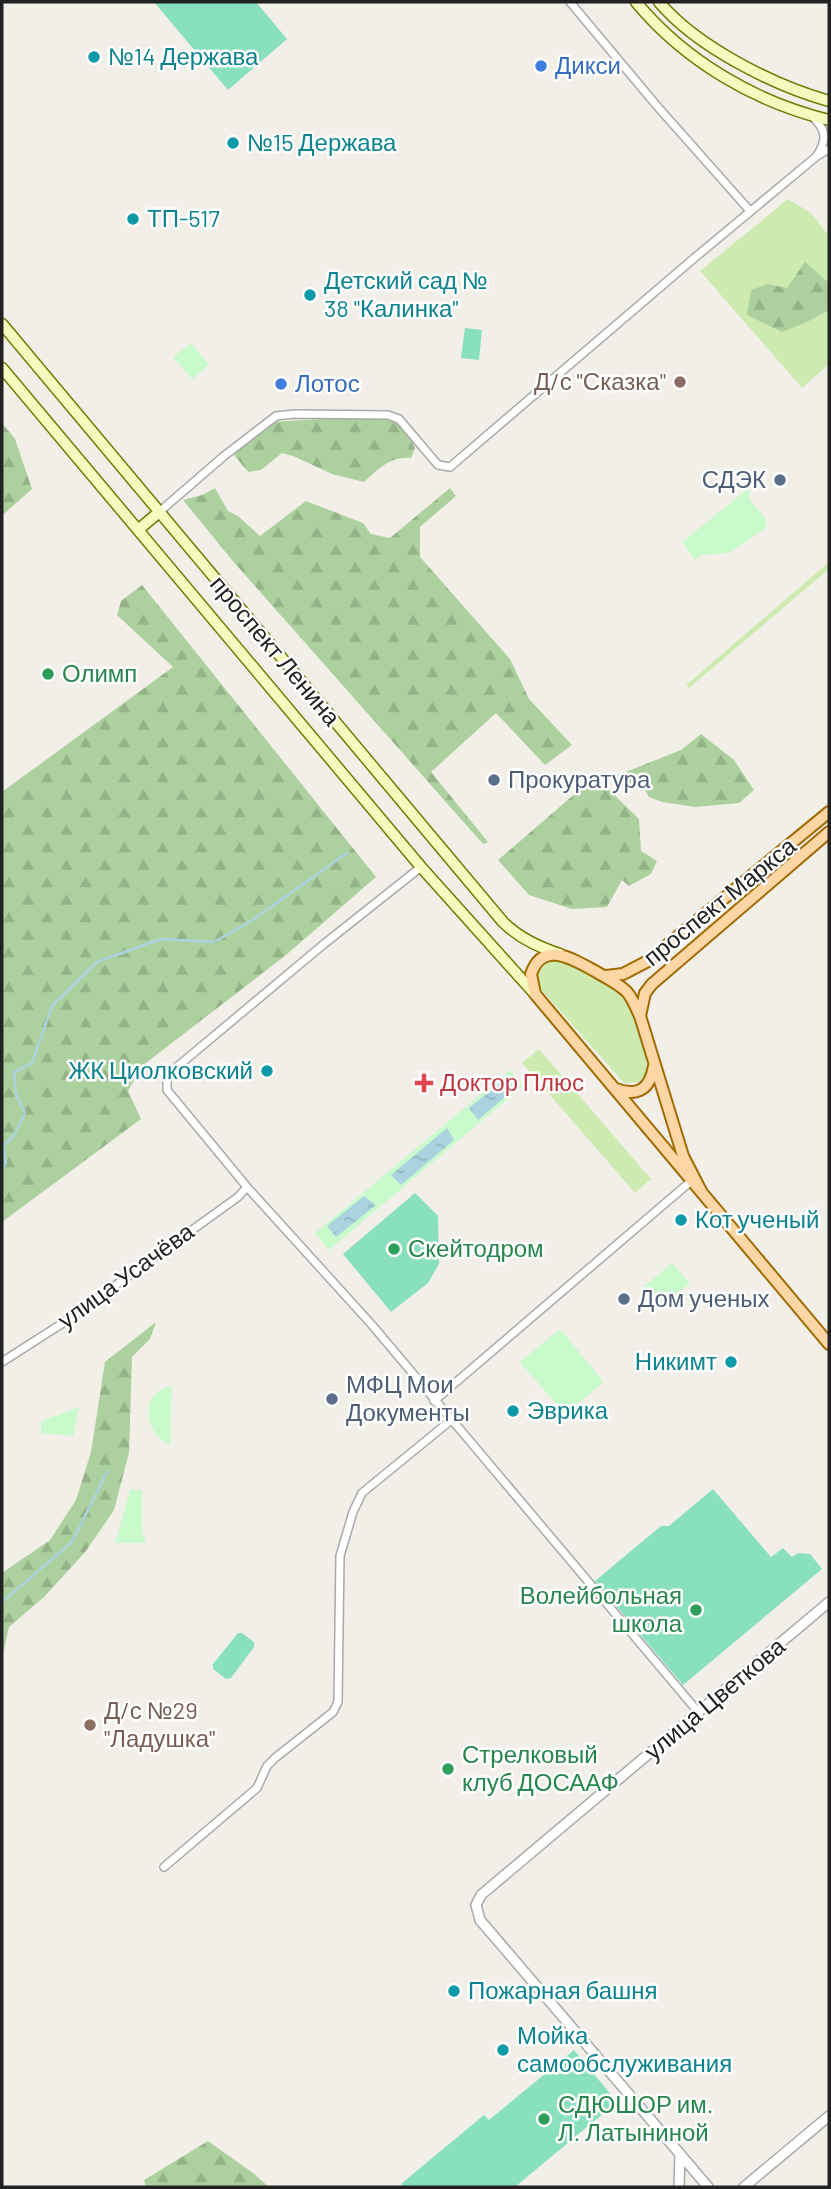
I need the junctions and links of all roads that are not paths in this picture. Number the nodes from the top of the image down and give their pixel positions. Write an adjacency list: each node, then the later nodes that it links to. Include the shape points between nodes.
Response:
1 (570, 2): 11 (street)
2 (636, 2): 5 (main road, via 658,29)
3 (659, 2): 4 (main road)
4 (704, 41): 5 (main road); 6 (main road, via 761,75)
5 (692, 57): 7 (main road, via 751,91)
6 (829, 101)
7 (811, 116): 8 (main road); 10 (street, via 825,133)
8 (829, 120)
9 (829, 149): 10 (street)
10 (817, 156): 11 (street)
11 (750, 211): 14 (street, via 450,467 438,465 399,419 388,415 276,416)
12 (2, 324): 14 (main road, проспект Ленина)
13 (2, 368): 15 (main road, проспект Ленина)
14 (158, 513): 15 (main road); 19 (main road, проспект Ленина, via 503,922 540,948)
15 (138, 530): 18 (main road, проспект Ленина)
16 (829, 812): 20 (main road, проспект Маркса)
17 (829, 832): 22 (main road, проспект Маркса)
18 (421, 867): 23 (main road, проспект Ленина); 28 (street, via 213,1035 167,1080 167,1090)
19 (565, 956): 21 (main road); 23 (main road, via 548,956 537,963 531,974)
20 (648, 961): 21 (main road, проспект Маркса, via 623,975); 22 (main road)
21 (603, 976): 24 (main road, via 624,990)
22 (660, 977): 24 (main road, проспект Маркса, via 645,993)
23 (535, 994): 26 (main road)
24 (640, 1016): 25 (main road)
25 (654, 1060): 26 (main road, via 646,1086 627,1093); 29 (main road, via 683,1156)
26 (615, 1088): 27 (main road)
27 (690, 1182): 29 (main road); 32 (street)
28 (247, 1187): 31 (street, улица Усачёва, via 66,1321); 32 (street)
29 (702, 1193): 30 (main road)
30 (829, 1344)
31 (2, 1362)
32 (434, 1401): 33 (street)
33 (450, 1421): 35 (street); 36 (street, via 362,1493 353,1512 340,1556 338,1702 333,1712 275,1758 257,1788)
34 (829, 1602): 35 (street, улица Цветкова)
35 (699, 1713): 38 (street, улица Цветкова, via 481,1895 476,1905 480,1920)
36 (164, 1867)
37 (829, 2116): 41 (street)
38 (680, 2154): 39 (street); 40 (street)
39 (678, 2187)
40 (708, 2187)
41 (744, 2187)

